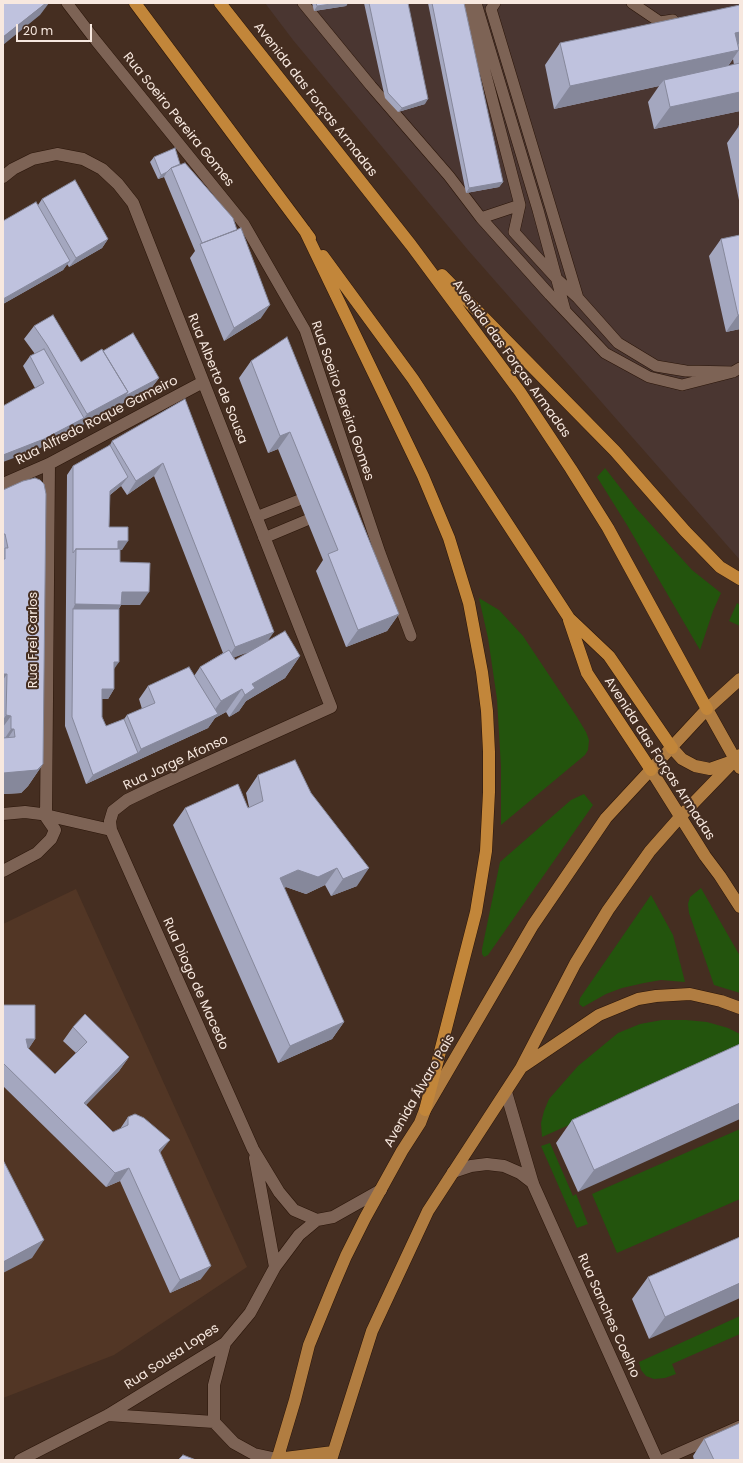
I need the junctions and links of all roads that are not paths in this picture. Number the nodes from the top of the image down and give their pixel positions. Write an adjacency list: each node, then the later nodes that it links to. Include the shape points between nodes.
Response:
1 (68, 3): 23 (lane, Rua Soeiro Pereira Gomes, via 96,42 244,224 305,330)
2 (135, 3): 15 (highway, Avenida das Forças Armadas)
3 (220, 3): 16 (highway, Avenida das Forças Armadas)
4 (303, 3): 14 (lane, via 449,176)
5 (467, 3): 11 (lane)
6 (476, 3): 13 (lane)
7 (495, 3): 12 (lane, via 491,10)
8 (632, 3): 9 (lane, via 660,22)
9 (682, 19)
10 (3, 177): 21 (street, Rua Alberto de Sousa, via 33,159 57,154 83,159 102,169 118,184 132,203)
11 (520, 205): 14 (lane); 17 (lane, via 514,232)
12 (551, 208): 13 (lane); 18 (lane)
13 (538, 210): 17 (lane)
14 (481, 218): 19 (lane)
15 (305, 231): 33 (highway, Avenida das Forças Armadas, via 412,379); 50 (highway, via 423,476 449,538 469,602 482,672 489,752 486,851 476,912)
16 (411, 245): 32 (highway, via 615,451 690,536 720,566); 37 (highway, Avenida das Forças Armadas, via 520,392 572,469 608,528)
17 (556, 278): 18 (lane); 19 (lane)
18 (578, 298): 20 (lane, via 618,343 656,366 686,371)
19 (565, 311): 20 (lane, via 605,353 649,377 682,385)
20 (736, 370)
21 (203, 382): 22 (street, Rua Alfredo Roque Gameiro); 29 (street, Rua Alberto de Sousa)
22 (49, 464): 25 (street, Rua Alfredo Roque Gameiro); 42 (street, Rua Frei Carlos)
23 (355, 478): 24 (lane); 26 (lane, Rua Soeiro Pereira Gomes)
24 (342, 483)
25 (3, 484)
26 (362, 498): 28 (lane); 34 (lane, Rua Soeiro Pereira Gomes)
27 (299, 500): 29 (lane)
28 (349, 503)
29 (256, 517): 31 (street, Rua Alberto de Sousa)
30 (307, 520): 31 (lane)
31 (264, 538): 36 (street, Rua Alberto de Sousa)
32 (740, 579)
33 (569, 618): 38 (highway, Avenida das Forças Armadas, via 609,656); 40 (highway, Avenida das Forças Armadas, via 587,673)
34 (411, 636)
35 (740, 679): 37 (main road, Avenida Álvaro Pais)
36 (331, 707): 44 (street, Rua Jorge Afonso, via 127,800 113,811)
37 (707, 709): 38 (main road, Avenida Álvaro Pais); 39 (main road, Avenida das Forças Armadas)
38 (672, 748): 39 (main road, Avenida das Forças Armadas, via 682,759 695,766 710,769); 40 (main road, Avenida Álvaro Pais)
39 (738, 761): 43 (main road)
40 (651, 770): 43 (main road, Avenida das Forças Armadas); 50 (main road, Avenida Álvaro Pais, via 606,818 533,926)
41 (3, 814): 42 (street, via 25,812)
42 (46, 817): 44 (street); 45 (street, Rua Frei Carlos, via 54,830 48,843 37,853)
43 (680, 817): 46 (main road, Avenida das Forças Armadas); 48 (main road, via 650,851 608,910 575,964)
44 (111, 830): 51 (street, Rua Diogo de Macedo)
45 (3, 871)
46 (740, 907)
47 (740, 1008): 48 (main road, via 721,1000 690,994 638,999 599,1015)
48 (521, 1068): 49 (main road)
49 (506, 1092): 52 (main road); 53 (street, Rua Sanches Coelho)
50 (425, 1110): 54 (main road, Avenida Álvaro Pais)
51 (253, 1149): 55 (street, Rua Diogo de Macedo, via 279,1192 294,1210); 56 (street, Rua Diogo de Macedo)
52 (453, 1172): 53 (street, Rua Sanches Coelho, via 487,1164 504,1166 520,1173); 61 (main road, via 428,1211 372,1331)
53 (533, 1184): 64 (street, Rua Sanches Coelho)
54 (381, 1190): 55 (street, via 333,1217); 63 (main road, Avenida Álvaro Pais, via 343,1263 309,1345)
55 (317, 1220): 56 (street, Rua Sousa Lopes, via 299,1235)
56 (275, 1267): 57 (street, Rua Sousa Lopes, via 250,1313)
57 (225, 1343): 58 (street, Rua Sousa Lopes); 59 (street, via 214,1385)
58 (108, 1415): 59 (street); 62 (street, Rua Sousa Lopes)
59 (214, 1422): 63 (street, via 234,1444 254,1454)
60 (740, 1426): 65 (lane)
61 (332, 1456): 63 (main road)
62 (20, 1460)
63 (277, 1460)
64 (657, 1460)
65 (663, 1460)

